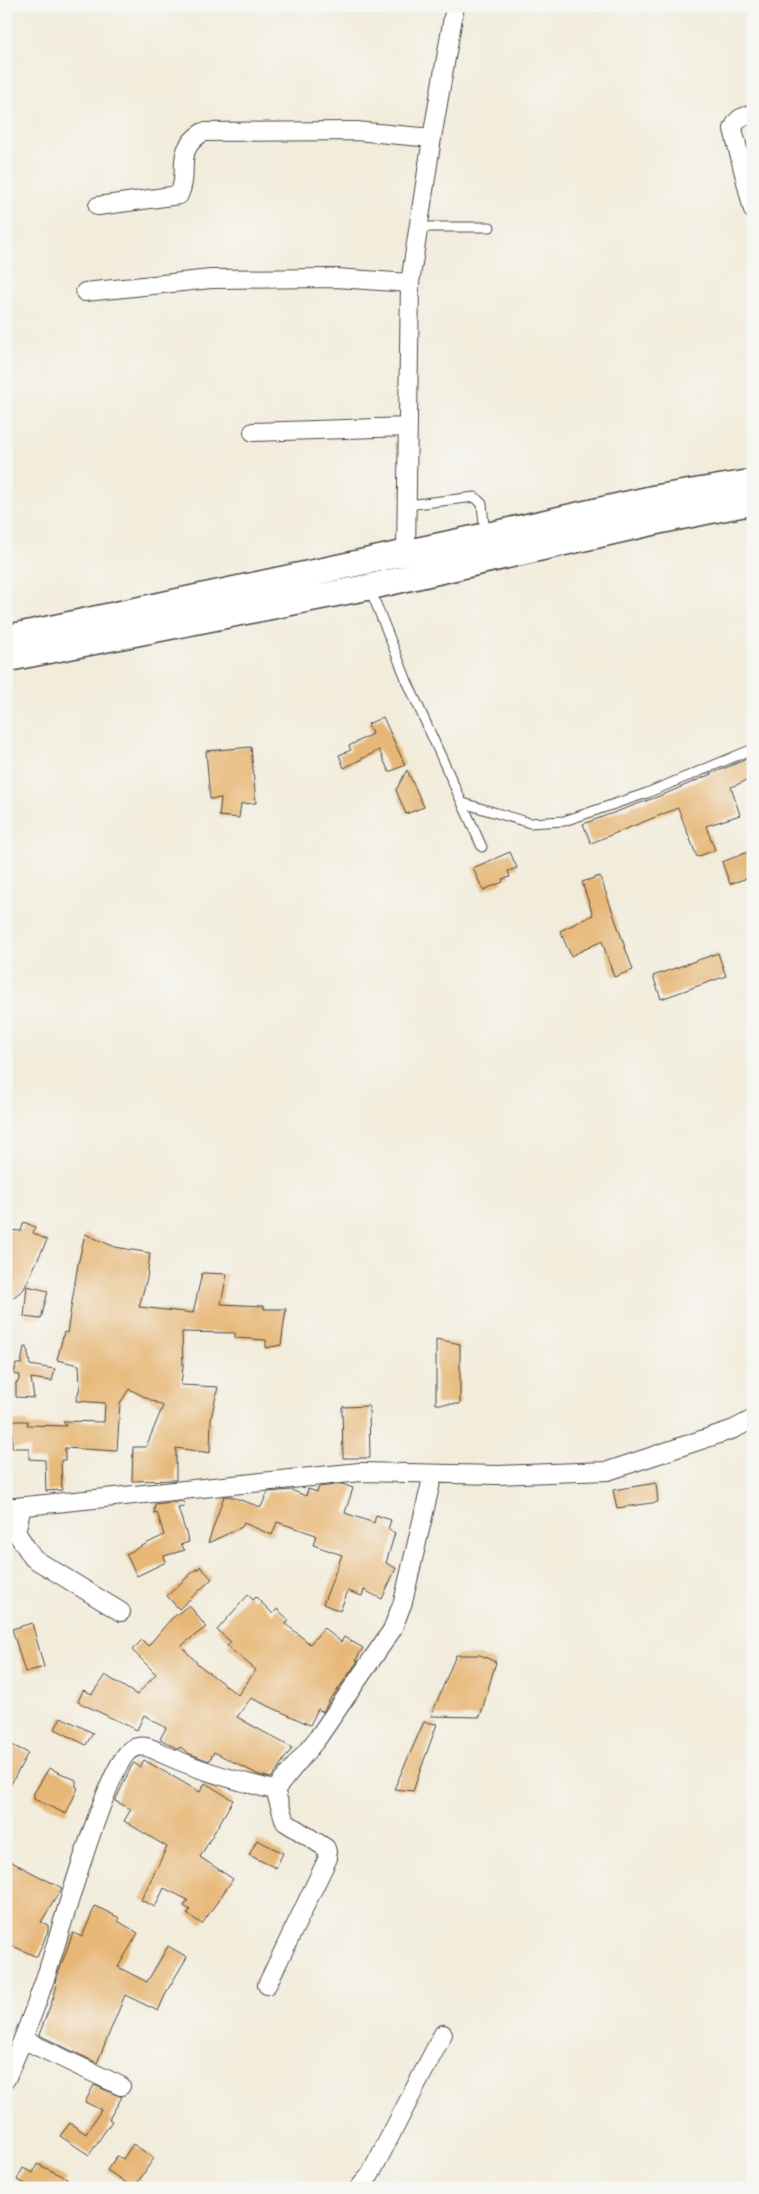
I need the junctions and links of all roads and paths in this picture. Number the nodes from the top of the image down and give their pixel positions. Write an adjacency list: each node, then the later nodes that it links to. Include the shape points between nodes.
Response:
1 (455, 6): 3 (street)
2 (753, 114): 5 (street, via 740,117 732,129)
3 (432, 138): 4 (street, via 356,131 203,132 184,154 179,196); 6 (street)
4 (98, 206)
5 (753, 210)
6 (418, 227): 7 (lane); 8 (street)
7 (490, 227)
8 (410, 283): 9 (street, via 336,278 212,279); 10 (street)
9 (85, 292)
10 (408, 427): 11 (street); 14 (street)
11 (253, 432)
12 (753, 482): 15 (main road)
13 (753, 502): 15 (main road)
14 (407, 505): 16 (lane, via 475,497 482,504); 17 (street)
15 (657, 509): 16 (main road); 18 (main road)
16 (485, 536): 17 (main road)
17 (406, 552): 19 (main road)
18 (369, 587): 20 (main road); 22 (lane)
19 (6, 638)
20 (6, 659)
21 (753, 749): 22 (lane, via 647,793 564,821 530,824)
22 (462, 804): 23 (lane)
23 (482, 847)
24 (753, 1419): 25 (street, via 734,1429 608,1471)
25 (434, 1474): 26 (street, via 360,1472); 28 (street, via 403,1602 392,1630 317,1739)
26 (14, 1508): 27 (street, via 16,1532 33,1558)
27 (121, 1612)
28 (275, 1790): 29 (street, via 285,1822 326,1848 328,1858); 31 (street, via 194,1768 146,1746 131,1749 118,1763 92,1831)
29 (267, 1985)
30 (443, 2034): 34 (street, via 370,2175)
31 (24, 2040): 32 (street); 33 (street)
32 (6, 2079)
33 (121, 2086)
34 (359, 2188)

